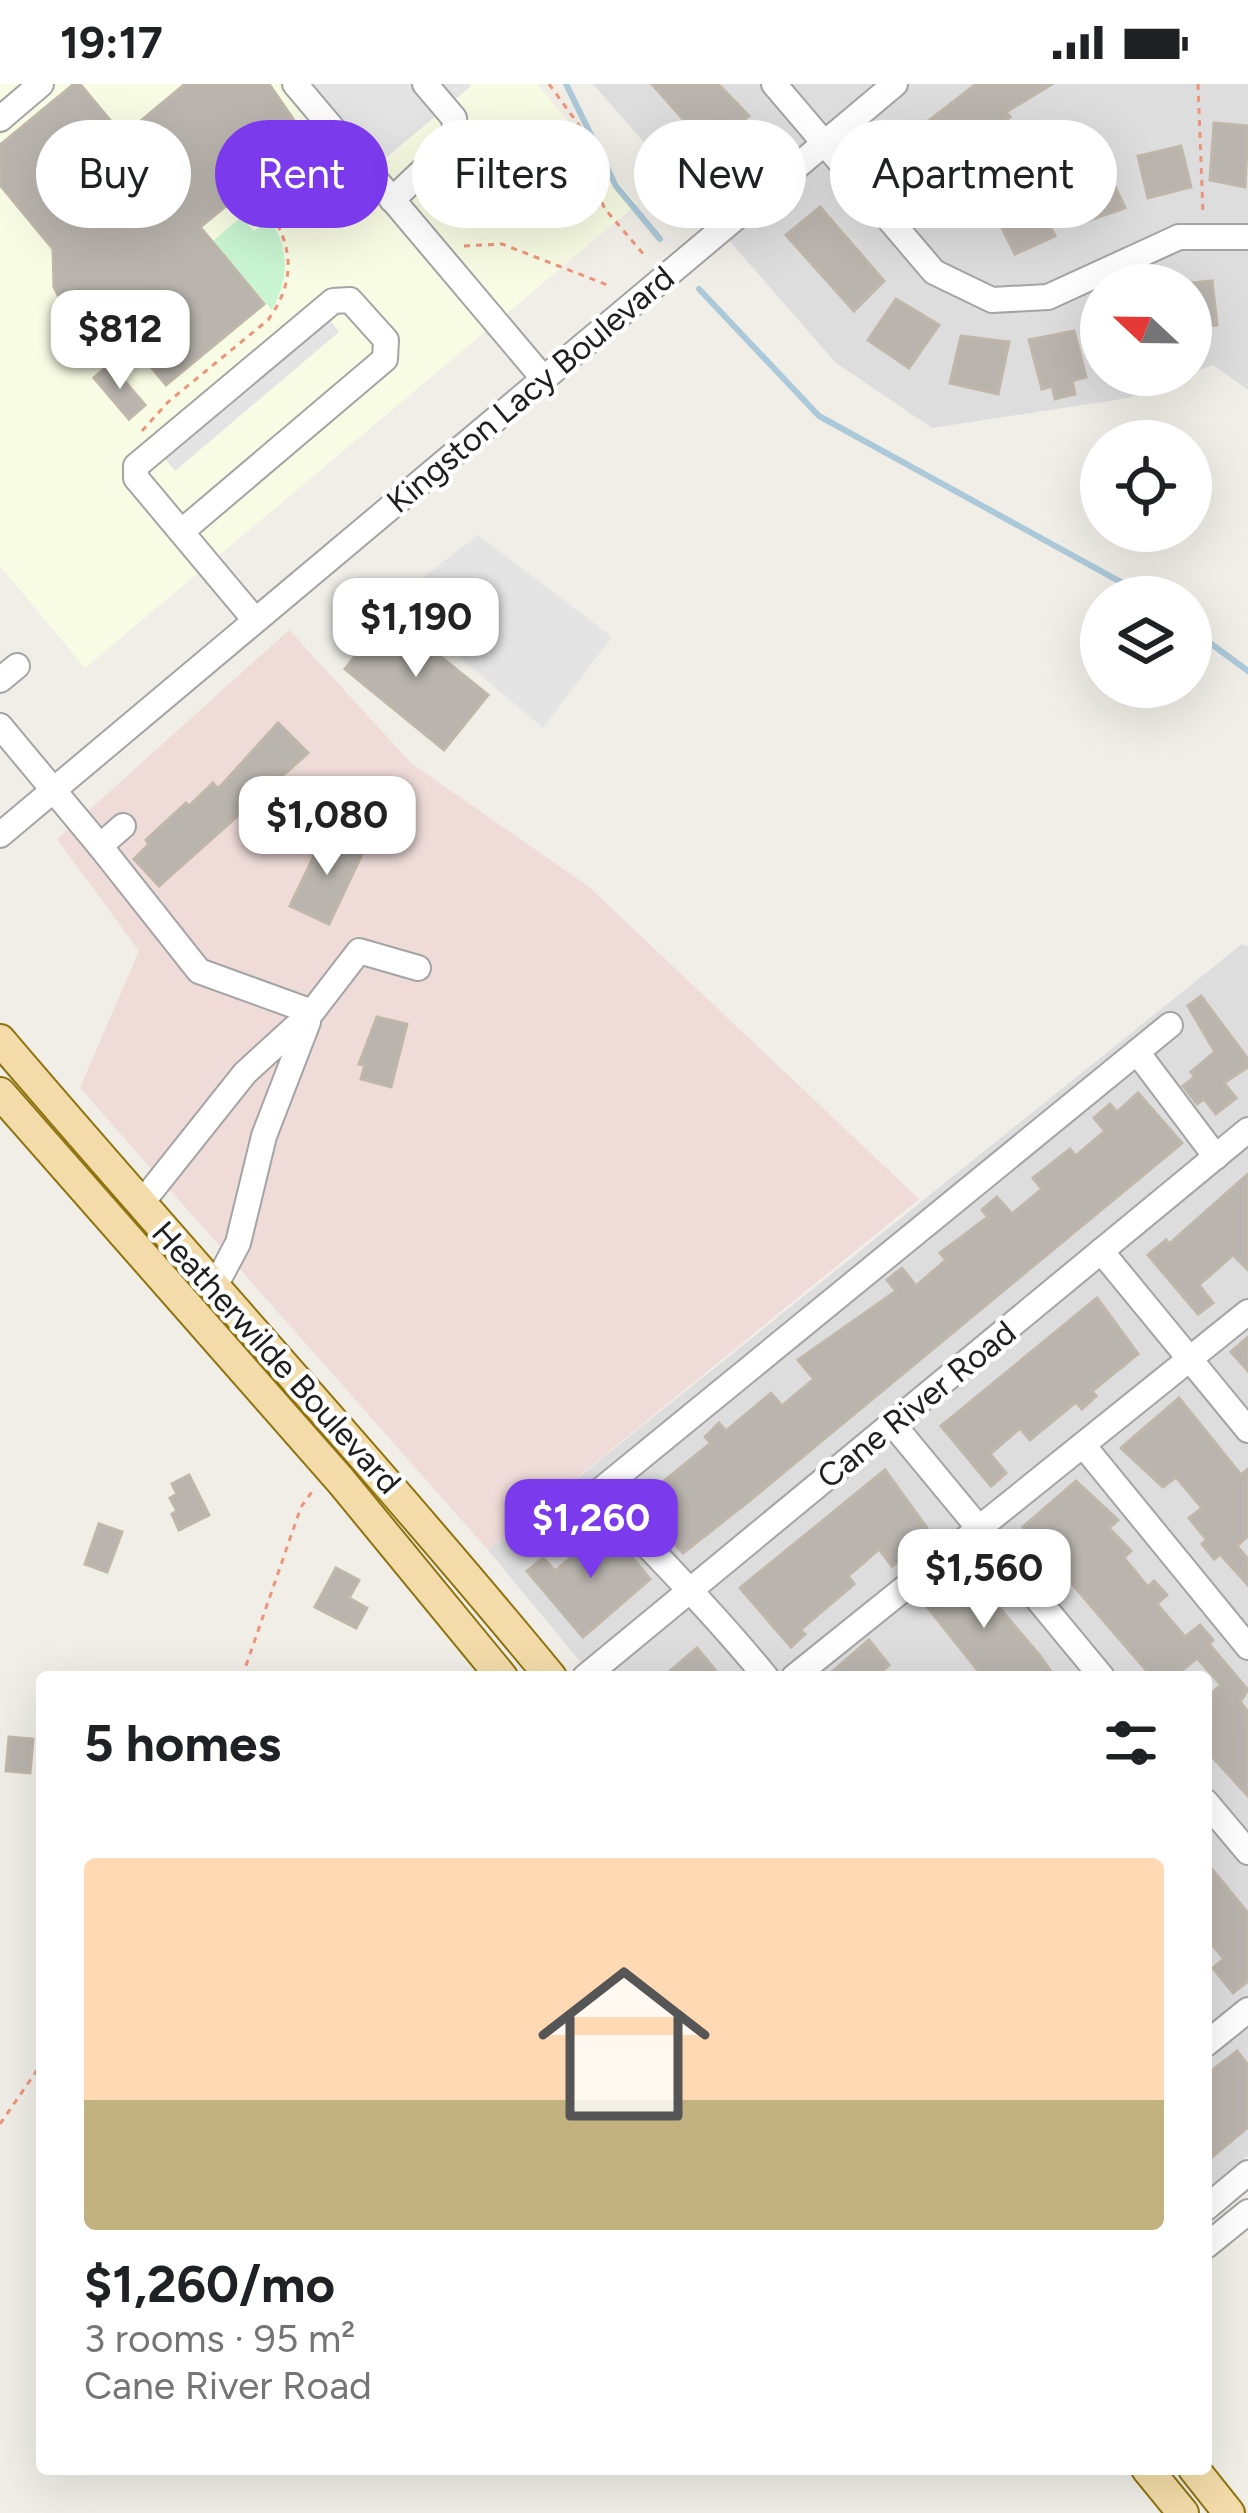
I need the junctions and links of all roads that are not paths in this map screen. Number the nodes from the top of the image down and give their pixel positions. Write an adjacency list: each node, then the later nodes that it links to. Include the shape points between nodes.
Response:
1 (41, 84): 6 (street)
2 (295, 84): 8 (street)
3 (425, 84): 8 (street, via 454,118 452,148)
4 (774, 84): 7 (street)
5 (895, 84): 7 (street, Kingston Lacy Boulevard)
6 (0, 119)
7 (824, 143): 9 (street, via 934,272 992,301 1048,297 1179,237); 10 (street, Kingston Lacy Boulevard)
8 (392, 200): 10 (street)
9 (1248, 237)
10 (543, 378): 12 (street, Kingston Lacy Boulevard)
11 (181, 532): 11 (street, via 136,478 136,466 333,301 350,300 386,340 385,359); 12 (street)
12 (255, 620): 14 (street, Kingston Lacy Boulevard)
13 (0, 726): 14 (street)
14 (55, 788): 16 (street, Kingston Lacy Boulevard); 17 (street)
15 (123, 826): 17 (street)
16 (0, 835)
17 (100, 846): 19 (street, via 199,971)
18 (418, 968): 19 (street, via 359,951)
19 (312, 1012): 26 (street, via 245,1073); 28 (street, via 264,1136 238,1244)
20 (1170, 1025): 22 (street)
21 (0, 1040): 26 (main road, Heatherwilde Boulevard)
22 (1137, 1052): 25 (street); 35 (street)
23 (0, 1093): 29 (main road, Heatherwilde Boulevard)
24 (1248, 1130): 25 (street, Cane River Road)
25 (1216, 1157): 27 (street, Cane River Road)
26 (140, 1205): 28 (main road, Heatherwilde Boulevard)
27 (1101, 1252): 31 (street); 32 (street, Cane River Road)
28 (213, 1290): 29 (main road); 41 (main road, Heatherwilde Boulevard, via 380,1469)
29 (187, 1312): 40 (main road, Heatherwilde Boulevard)
30 (1248, 1312): 31 (street)
31 (1190, 1359): 33 (street); 34 (street)
32 (892, 1424): 36 (street); 38 (street, Cane River Road)
33 (1248, 1430)
34 (1083, 1445): 36 (street); 39 (street)
35 (597, 1493): 37 (street); 38 (street)
36 (979, 1528): 44 (street); 45 (street)
37 (536, 1543)
38 (693, 1588): 42 (street, Cane River Road); 43 (street)
39 (1248, 1647)
40 (497, 1671)
41 (545, 1671)
42 (592, 1671)
43 (761, 1671)
44 (801, 1671)
45 (1097, 1671)
46 (1212, 1809): 47 (street)
47 (1248, 1852)
48 (1248, 2010): 49 (street)
49 (1212, 2039)
50 (1248, 2173): 51 (street)
51 (1212, 2204)
52 (1248, 2212): 53 (street)
53 (1215, 2239)
54 (1152, 2475): 56 (main road)
55 (1199, 2475): 57 (main road)
56 (1183, 2513)
57 (1229, 2513)

